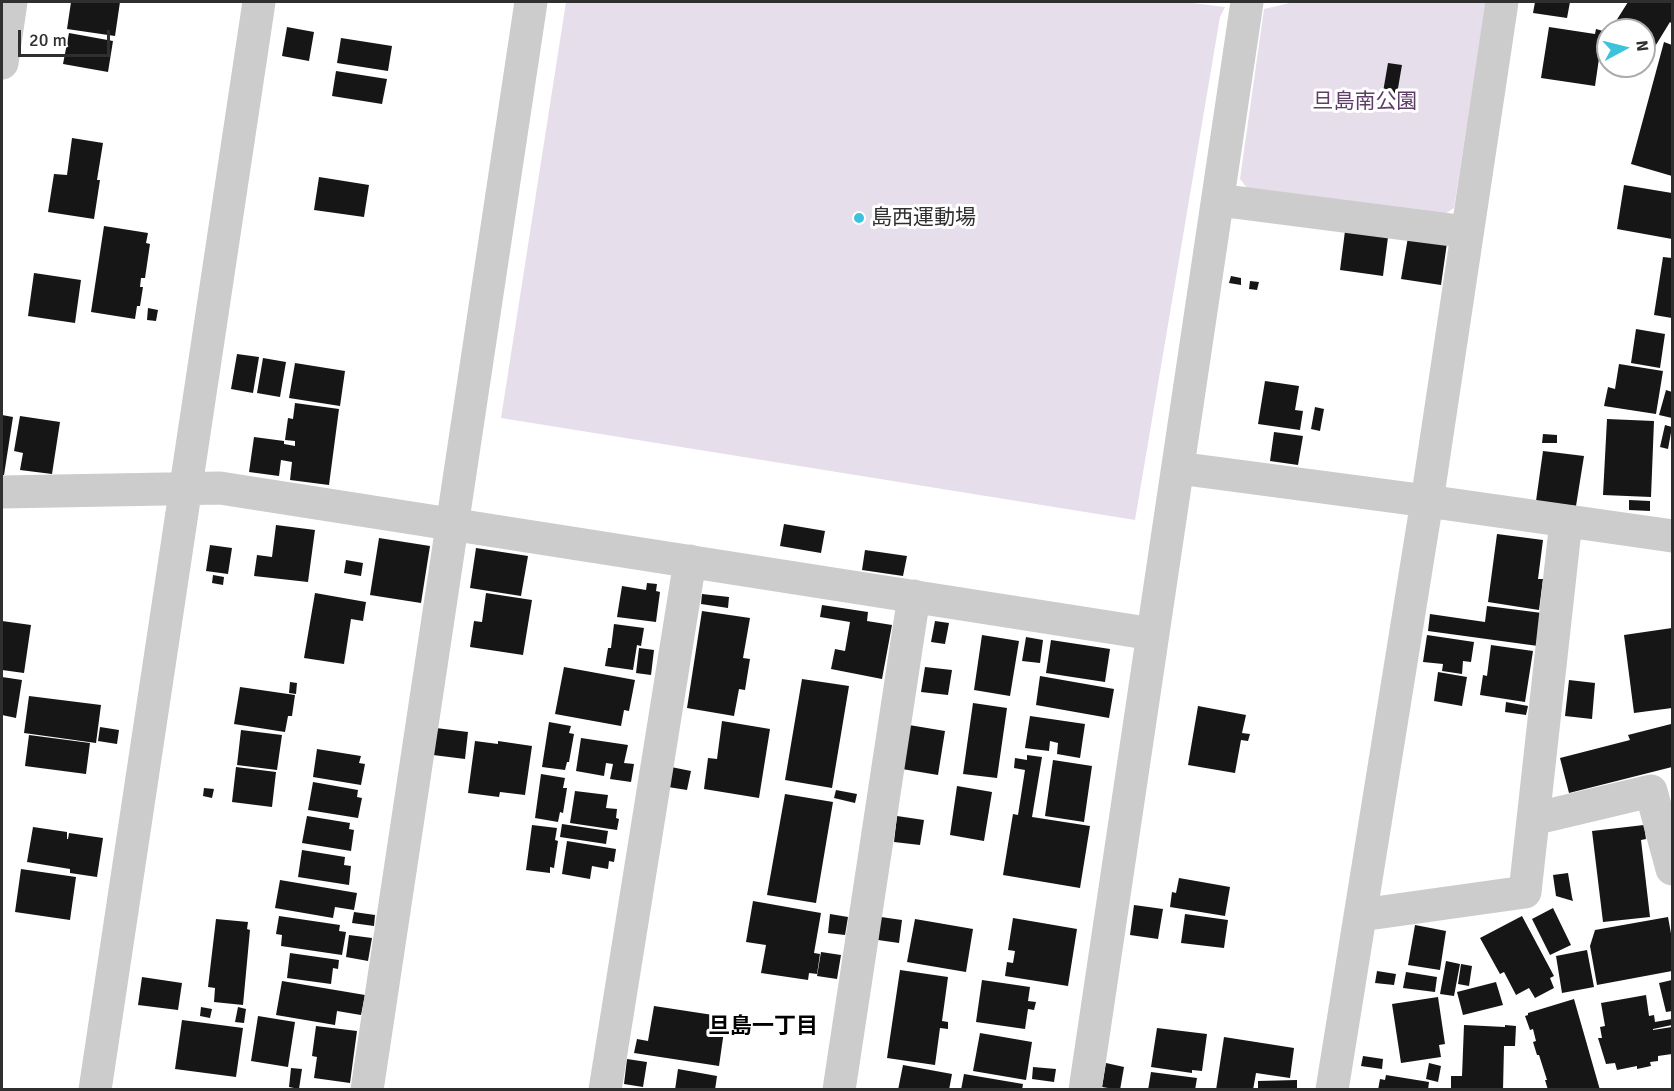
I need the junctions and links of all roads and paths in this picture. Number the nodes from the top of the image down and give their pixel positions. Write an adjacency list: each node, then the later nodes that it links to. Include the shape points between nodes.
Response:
1 (259, 2): 10 (street)
2 (531, 2): 14 (street)
3 (1247, 2): 7 (street)
4 (1502, 2): 8 (street)
5 (7, 13): 6 (street)
6 (2, 63)
7 (1218, 200): 8 (street); 9 (street)
8 (1467, 232): 12 (street)
9 (1178, 468): 12 (street); 18 (street)
10 (186, 487): 11 (street); 14 (street, via 220,488); 22 (street)
11 (2, 492)
12 (1427, 501): 13 (street); 21 (street)
13 (1566, 521): 15 (street); 19 (street)
14 (452, 523): 16 (street); 23 (street)
15 (1672, 533)
16 (690, 561): 17 (street); 24 (street)
17 (914, 596): 18 (street); 25 (street)
18 (1153, 634): 26 (street)
19 (1533, 819): 20 (street, via 1651,791); 21 (street, via 1525,892)
20 (1672, 869)
21 (1361, 915): 27 (street)
22 (95, 1089)
23 (367, 1089)
24 (605, 1089)
25 (839, 1089)
26 (1085, 1089)
27 (1332, 1089)

